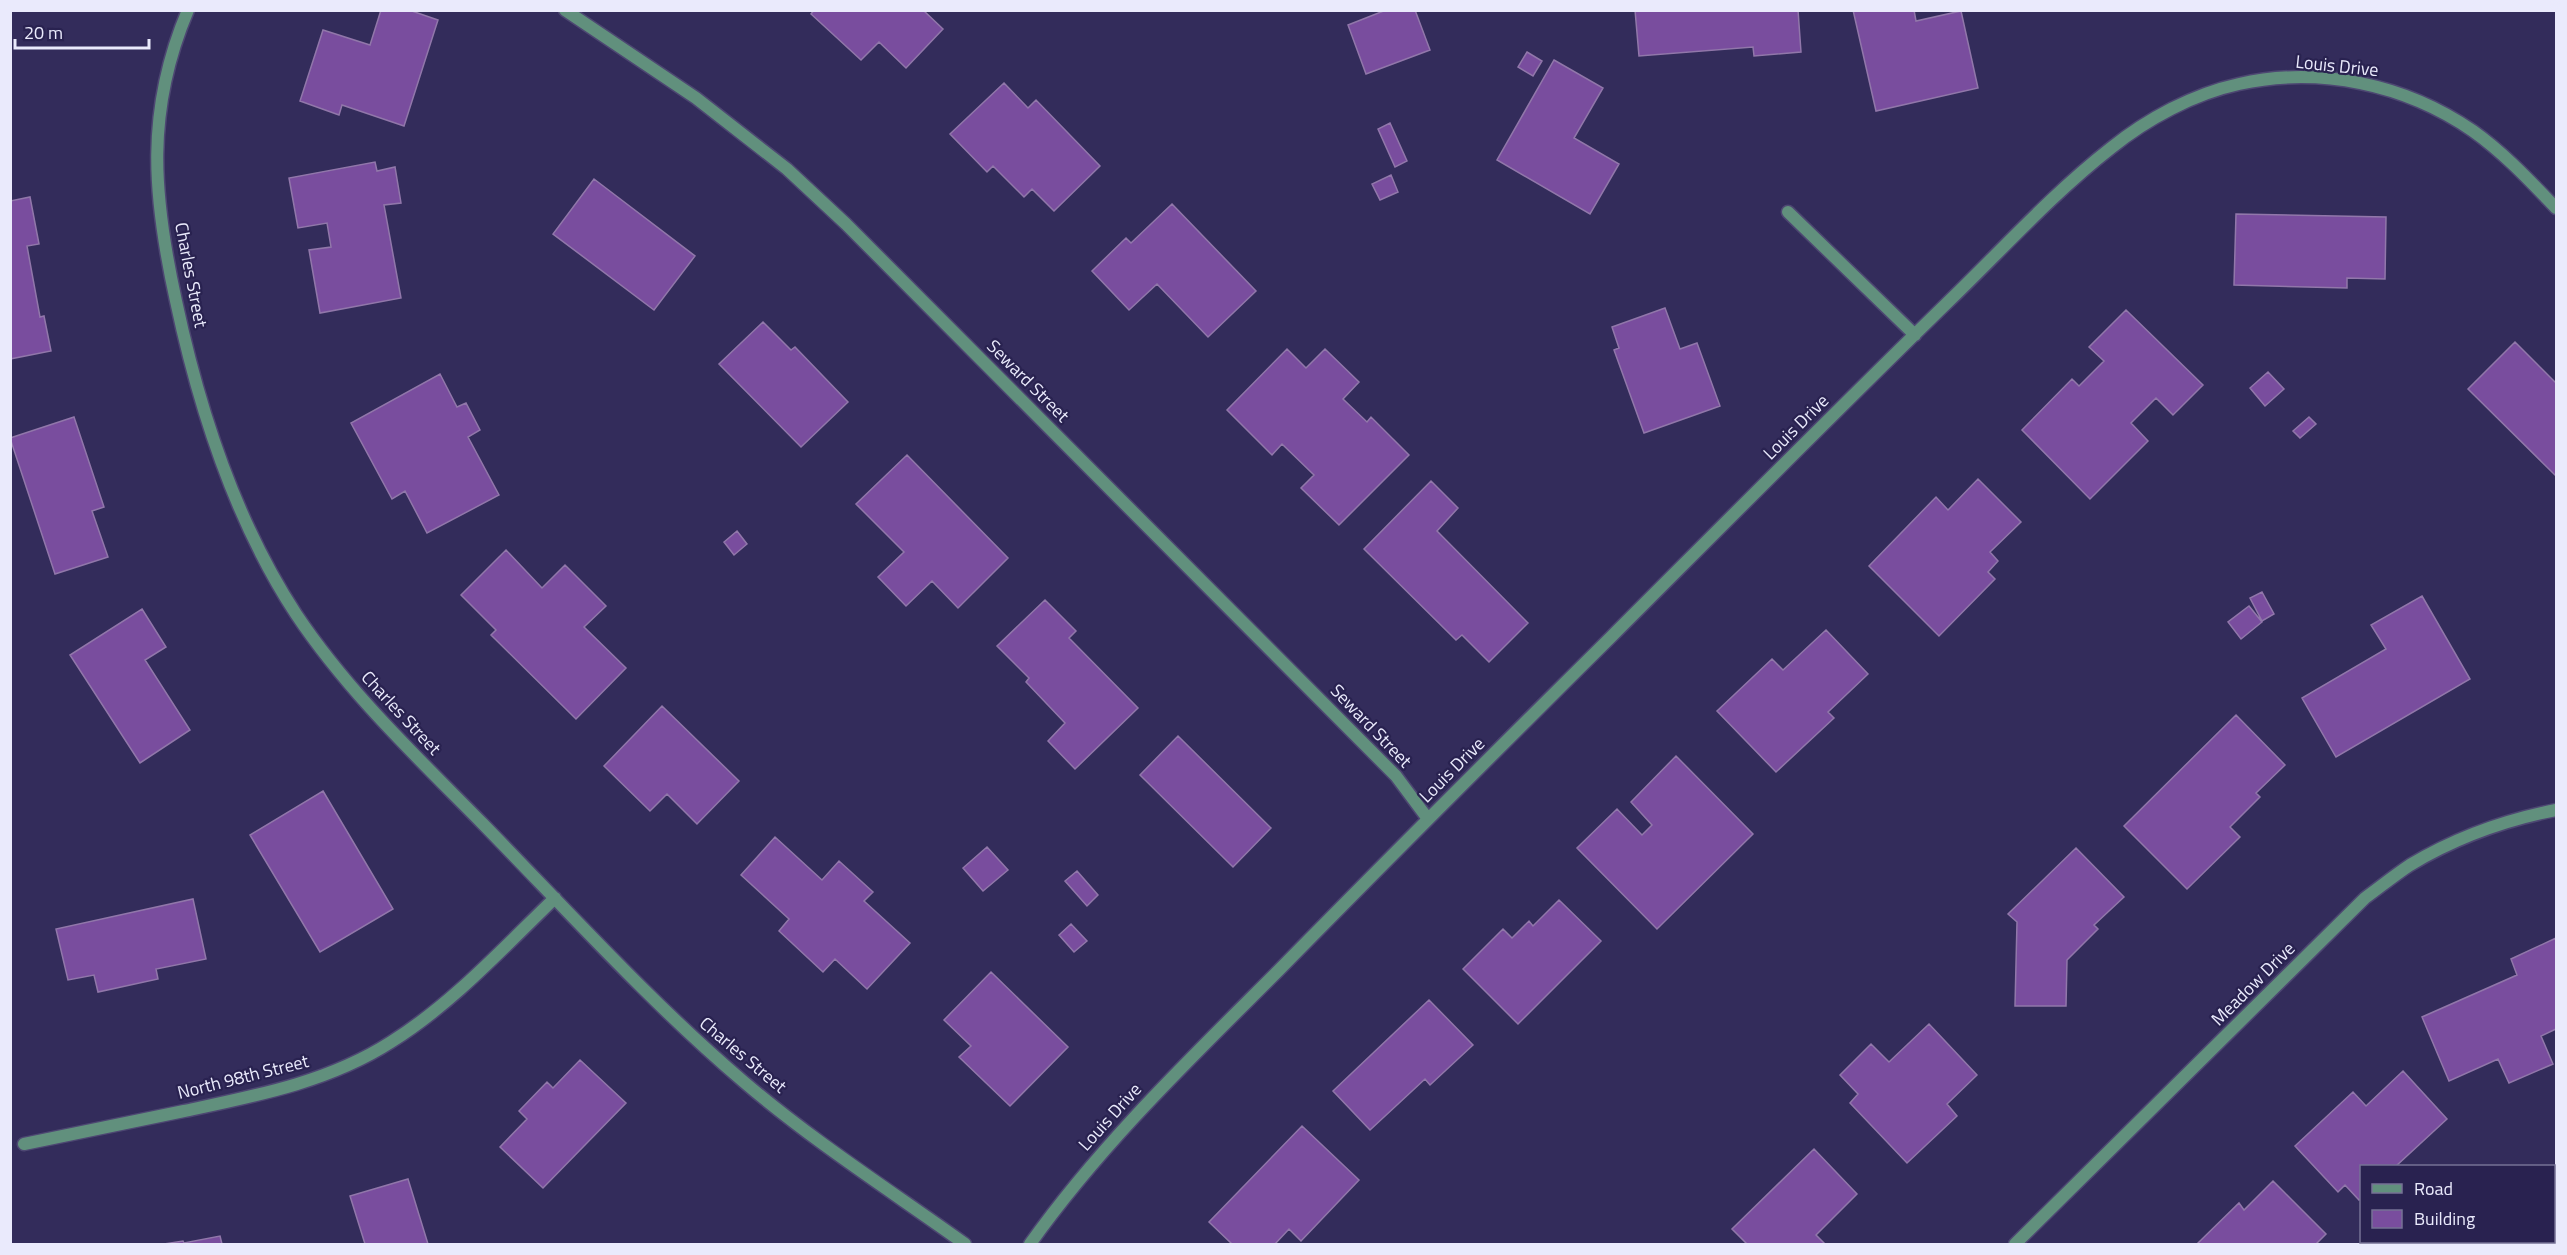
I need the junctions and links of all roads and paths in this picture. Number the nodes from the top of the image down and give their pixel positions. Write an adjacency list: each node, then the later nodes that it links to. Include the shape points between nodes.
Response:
1 (188, 10): 8 (street, Charles Street, via 164,80 157,134 157,186 165,250 180,319 233,492 296,614 359,697)
2 (565, 10): 7 (street, Seward Street, via 696,98 787,169 846,224 1396,776)
3 (2554, 201): 5 (street, Louis Drive, via 2473,131 2403,95 2365,83 2302,76 2239,84 2173,107 2112,146)
4 (1788, 212): 5 (street)
5 (1915, 335): 7 (street, Louis Drive)
6 (2556, 810): 12 (street, Meadow Drive, via 2517,818 2454,842 2409,866 2366,898)
7 (1428, 819): 11 (street, Louis Drive, via 1140,1110 1061,1200)
8 (555, 898): 9 (street, North 98th Street, via 430,1016 390,1044 351,1064 258,1095); 10 (street, Charles Street, via 682,1026 746,1084)
9 (24, 1144)
10 (964, 1245)
11 (1030, 1245)
12 (2015, 1245)

